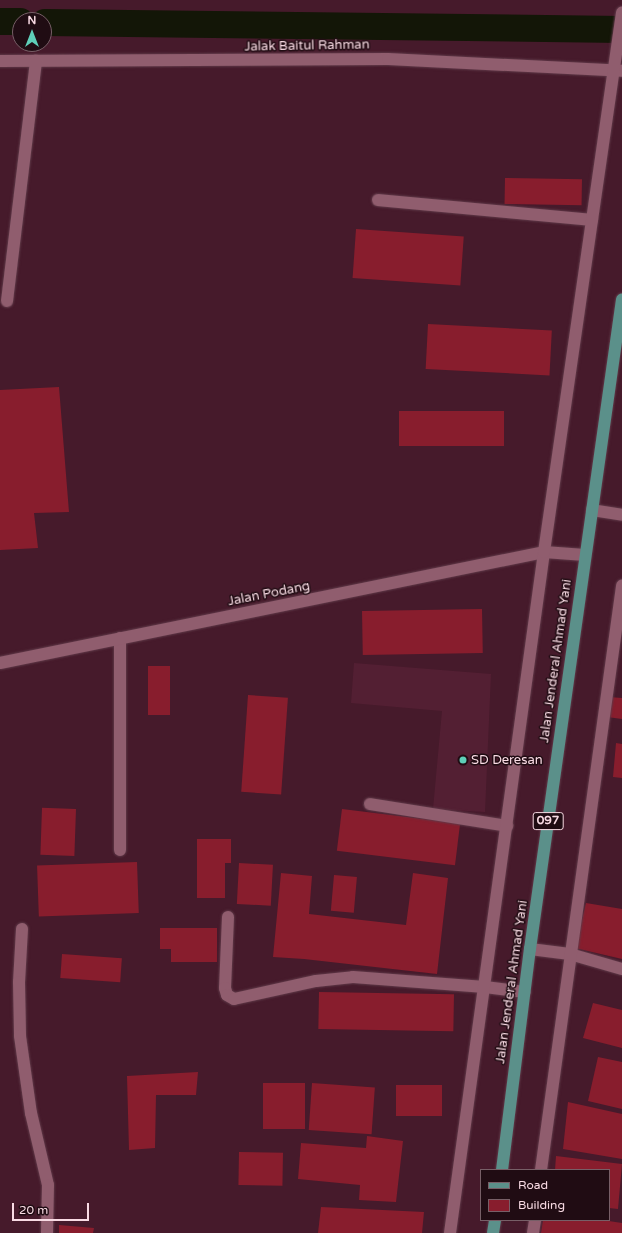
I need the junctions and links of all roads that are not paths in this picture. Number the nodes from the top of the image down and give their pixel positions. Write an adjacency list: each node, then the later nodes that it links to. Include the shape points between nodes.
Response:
1 (622, 13): 4 (street, via 618,40)
2 (0, 61): 3 (street, Jalak Baitul Rahman)
3 (36, 61): 4 (street, Jalak Baitul Rahman, via 388,59); 8 (street)
4 (618, 70): 6 (street)
5 (378, 200): 6 (street)
6 (592, 220): 11 (street)
7 (622, 299): 9 (main road, Jalan Jenderal Ahmad Yani / 097)
8 (7, 301)
9 (592, 510): 10 (street); 12 (main road, Jalan Jenderal Ahmad Yani / 097)
10 (622, 515)
11 (544, 552): 12 (street, Jalan Podang); 14 (street, Jalan Podang); 17 (street)
12 (585, 556): 21 (main road, Jalan Jenderal Ahmad Yani / 097)
13 (622, 586): 22 (street)
14 (120, 638): 15 (street, Jalan Podang); 18 (street)
15 (0, 663)
16 (370, 804): 17 (street)
17 (507, 826): 24 (street)
18 (120, 850)
19 (228, 917): 24 (street, via 225,988 227,995 234,999 316,981 354,977)
20 (22, 929): 30 (street, via 19,982 20,1036 31,1112 48,1185)
21 (530, 949): 22 (street); 25 (main road, Jalan Jenderal Ahmad Yani / 097)
22 (570, 954): 23 (street); 27 (street)
23 (622, 969)
24 (485, 987): 25 (street); 31 (street)
25 (525, 992): 26 (main road, Jalan Jenderal Ahmad Yani / 097)
26 (502, 1169)
27 (542, 1169)
28 (495, 1221): 32 (main road)
29 (535, 1221): 33 (street)
30 (47, 1233)
31 (450, 1233)
32 (493, 1233)
33 (533, 1233)

